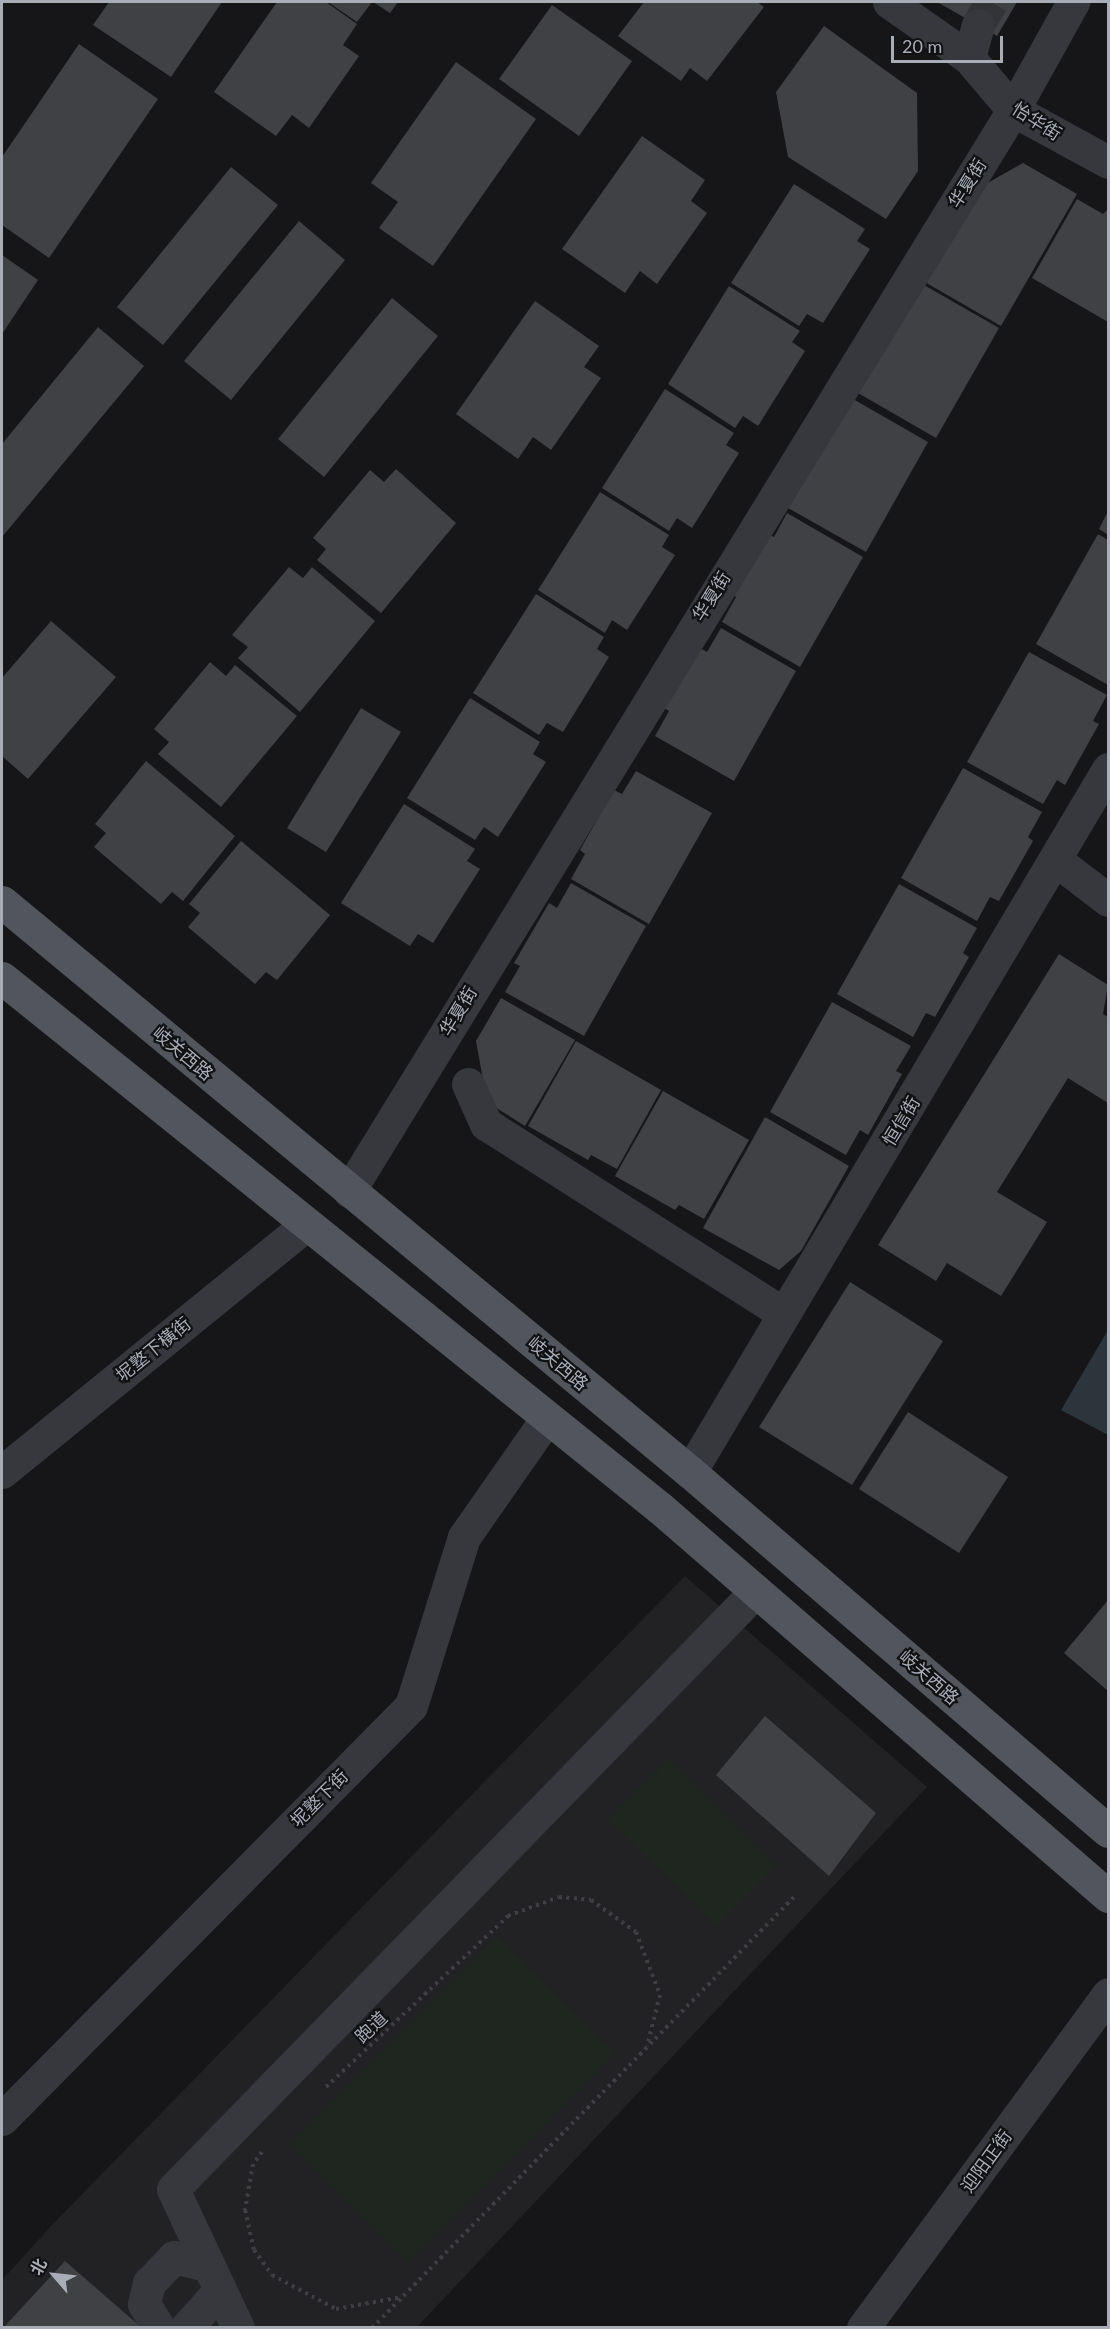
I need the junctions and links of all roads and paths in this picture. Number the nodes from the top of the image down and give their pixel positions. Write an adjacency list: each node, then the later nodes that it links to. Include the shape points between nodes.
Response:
1 (889, 2): 4 (street, 怡华街)
2 (1073, 2): 5 (street, 华夏街)
3 (978, 25): 4 (street)
4 (969, 58): 5 (street, 怡华街)
5 (1013, 110): 6 (street, 怡华街); 13 (street, 华夏街)
6 (1108, 162)
7 (1108, 769): 8 (street, 恒信街)
8 (1057, 861): 9 (street); 15 (street, 恒信街)
9 (1108, 900)
10 (2, 902): 13 (main road, 岐关西路)
11 (2, 978): 14 (main road)
12 (468, 1084): 15 (street, via 486,1124)
13 (349, 1191): 18 (main road, 岐关西路)
14 (306, 1226): 16 (main road); 17 (street, 坭墪下橫街)
15 (784, 1314): 18 (street, 恒信街)
16 (547, 1418): 19 (main road, via 660,1508); 26 (street, 坭墪下街, via 464,1537 411,1706)
17 (2, 1472)
18 (690, 1472): 20 (main road, 岐关西路)
19 (754, 1593): 21 (main road); 28 (street, via 173,2189)
20 (1108, 1831)
21 (1108, 1896)
22 (794, 1897): 24 (path)
23 (1108, 1994): 34 (street, 迎阳正街)
24 (647, 2046): 25 (path, 跑道, via 660,1995 636,1932 591,1900 559,1897 508,1916); 29 (path)
25 (321, 2092)
26 (2, 2119)
27 (266, 2148): 29 (path, via 253,2164 245,2210 254,2250 272,2275 336,2309)
28 (215, 2278): 30 (street, via 174,2257 149,2283 144,2304); 31 (street); 32 (street)
29 (402, 2297): 33 (path)
30 (159, 2328)
31 (186, 2328)
32 (237, 2328)
33 (372, 2328)
34 (863, 2328)

